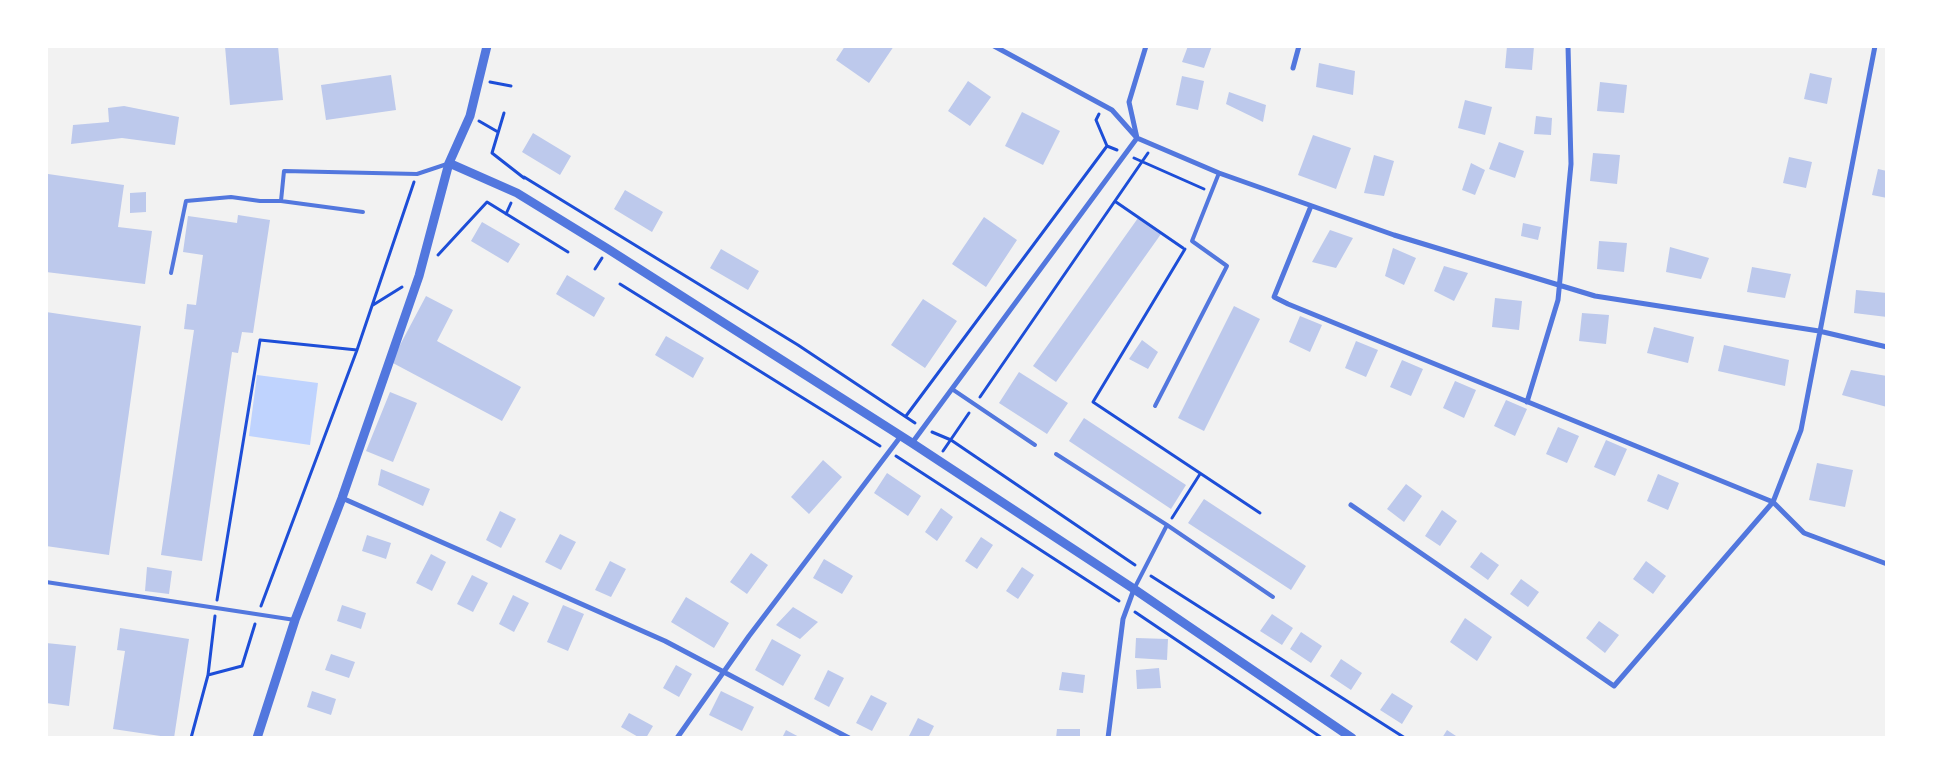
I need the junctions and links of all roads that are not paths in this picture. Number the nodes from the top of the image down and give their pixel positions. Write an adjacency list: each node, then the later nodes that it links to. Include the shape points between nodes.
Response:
1 (487, 46): 9 (street, via 470,116)
2 (994, 46): 8 (street, via 1112,110)
3 (1146, 46): 8 (street, via 1129,102)
4 (1299, 46): 7 (street)
5 (1568, 46): 15 (street, via 1571,164)
6 (1875, 46): 16 (street)
7 (1293, 68)
8 (1137, 138): 10 (street); 18 (street)
9 (449, 163): 11 (lane, via 417,174 284,171); 21 (street, via 516,193); 25 (street, via 419,276)
10 (1219, 173): 12 (street); 20 (lane, via 1192,241 1227,266)
11 (281, 201): 13 (lane); 14 (lane, via 231,197 186,201)
12 (1311, 206): 15 (street); 19 (street, via 1274,297)
13 (363, 212)
14 (171, 273)
15 (1559, 286): 16 (street, via 1595,296); 19 (street, via 1558,300)
16 (1819, 331): 17 (street); 26 (street, via 1801,430)
17 (1887, 347)
18 (952, 389): 22 (street); 23 (lane)
19 (1527, 402): 26 (street)
20 (1155, 406)
21 (901, 436): 22 (street); 34 (street)
22 (912, 443): 31 (street)
23 (1035, 445)
24 (1056, 454): 28 (lane)
25 (342, 498): 33 (street); 34 (street, via 665,641)
26 (1772, 502): 27 (street, via 1614,686); 29 (street, via 1804,533)
27 (1351, 505)
28 (1167, 525): 31 (lane); 32 (lane)
29 (1887, 564)
30 (46, 582): 33 (lane)
31 (1134, 589): 38 (street, via 1122,619); 39 (street)
32 (1273, 597)
33 (295, 620): 35 (street)
34 (724, 672): 36 (street); 37 (street)
35 (257, 738)
36 (677, 738)
37 (849, 738)
38 (1108, 738)
39 (1352, 738)

